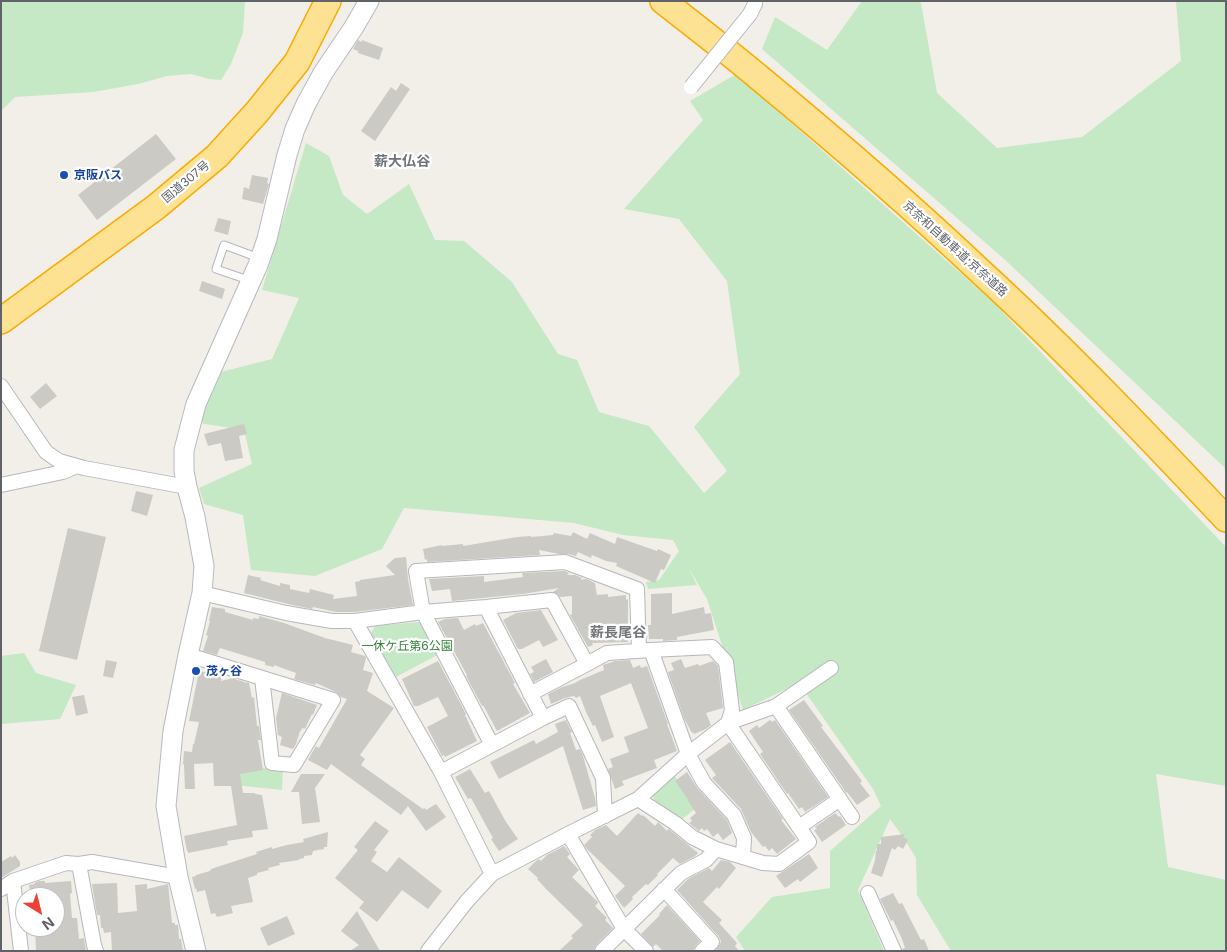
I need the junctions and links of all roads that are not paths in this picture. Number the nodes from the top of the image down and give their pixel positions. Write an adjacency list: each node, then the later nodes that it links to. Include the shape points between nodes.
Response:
1 (328, 1): 9 (highway, 国道307号, via 298,62 217,156 156,207)
2 (369, 1): 7 (street, via 323,73 295,129)
3 (663, 1): 15 (highway, 京奈和自動車道;京奈道路, via 852,156 982,272 1061,348)
4 (675, 1): 14 (highway, 京奈和自動車道;京奈道路, via 865,156 987,267 1165,442)
5 (752, 9): 6 (street, bridge)
6 (691, 87)
7 (260, 258): 8 (street); 8 (lane, via 224,245 216,269)
8 (251, 282): 13 (street, via 196,404 184,450)
9 (1, 321)
10 (1, 386): 11 (street, via 46,452 59,461)
11 (77, 466): 12 (street); 13 (street)
12 (1, 485)
13 (187, 487): 16 (street, via 204,566)
14 (1226, 508)
15 (1226, 519)
16 (202, 593): 19 (street, via 286,613 332,621); 21 (street)
17 (486, 607): 18 (street); 22 (street, via 552,600); 25 (street)
18 (423, 612): 19 (street); 20 (street, via 416,571 565,562 637,589); 29 (street)
19 (355, 621): 31 (street)
20 (645, 651): 22 (street, via 607,653); 28 (street, via 712,647 726,662 732,710); 30 (street)
21 (188, 655): 24 (street); 42 (street, via 173,731 166,806)
22 (587, 664): 25 (street)
23 (831, 668): 26 (street)
24 (262, 678): 24 (street, via 332,700 294,765 272,763)
25 (530, 694): 27 (street)
26 (776, 706): 28 (street); 33 (street)
27 (543, 718): 29 (street); 34 (street, via 569,706 603,778)
28 (728, 723): 30 (street); 36 (street)
29 (492, 745): 31 (street)
30 (688, 754): 32 (street); 39 (street, via 704,783 734,815 744,838)
31 (441, 772): 41 (street)
32 (638, 799): 34 (street); 38 (street, via 692,837)
33 (840, 799): 35 (street); 36 (street)
34 (605, 816): 37 (street)
35 (852, 816)
36 (799, 827): 39 (street, via 809,842 779,864)
37 (568, 834): 41 (street); 47 (street)
38 (716, 849): 39 (street); 45 (street, via 706,860 681,873)
39 (743, 857)
40 (80, 864): 42 (street, via 92,862); 43 (street, via 66,863); 49 (street)
41 (492, 874): 51 (street)
42 (178, 877): 50 (street)
43 (13, 881): 44 (street); 48 (street)
44 (1, 889)
45 (664, 889): 47 (street); 54 (street, via 712,942)
46 (868, 893): 55 (street)
47 (624, 928): 52 (street); 53 (street)
48 (21, 951)
49 (96, 951)
50 (196, 951)
51 (428, 951)
52 (602, 951)
53 (646, 951)
54 (702, 951)
55 (894, 951)

